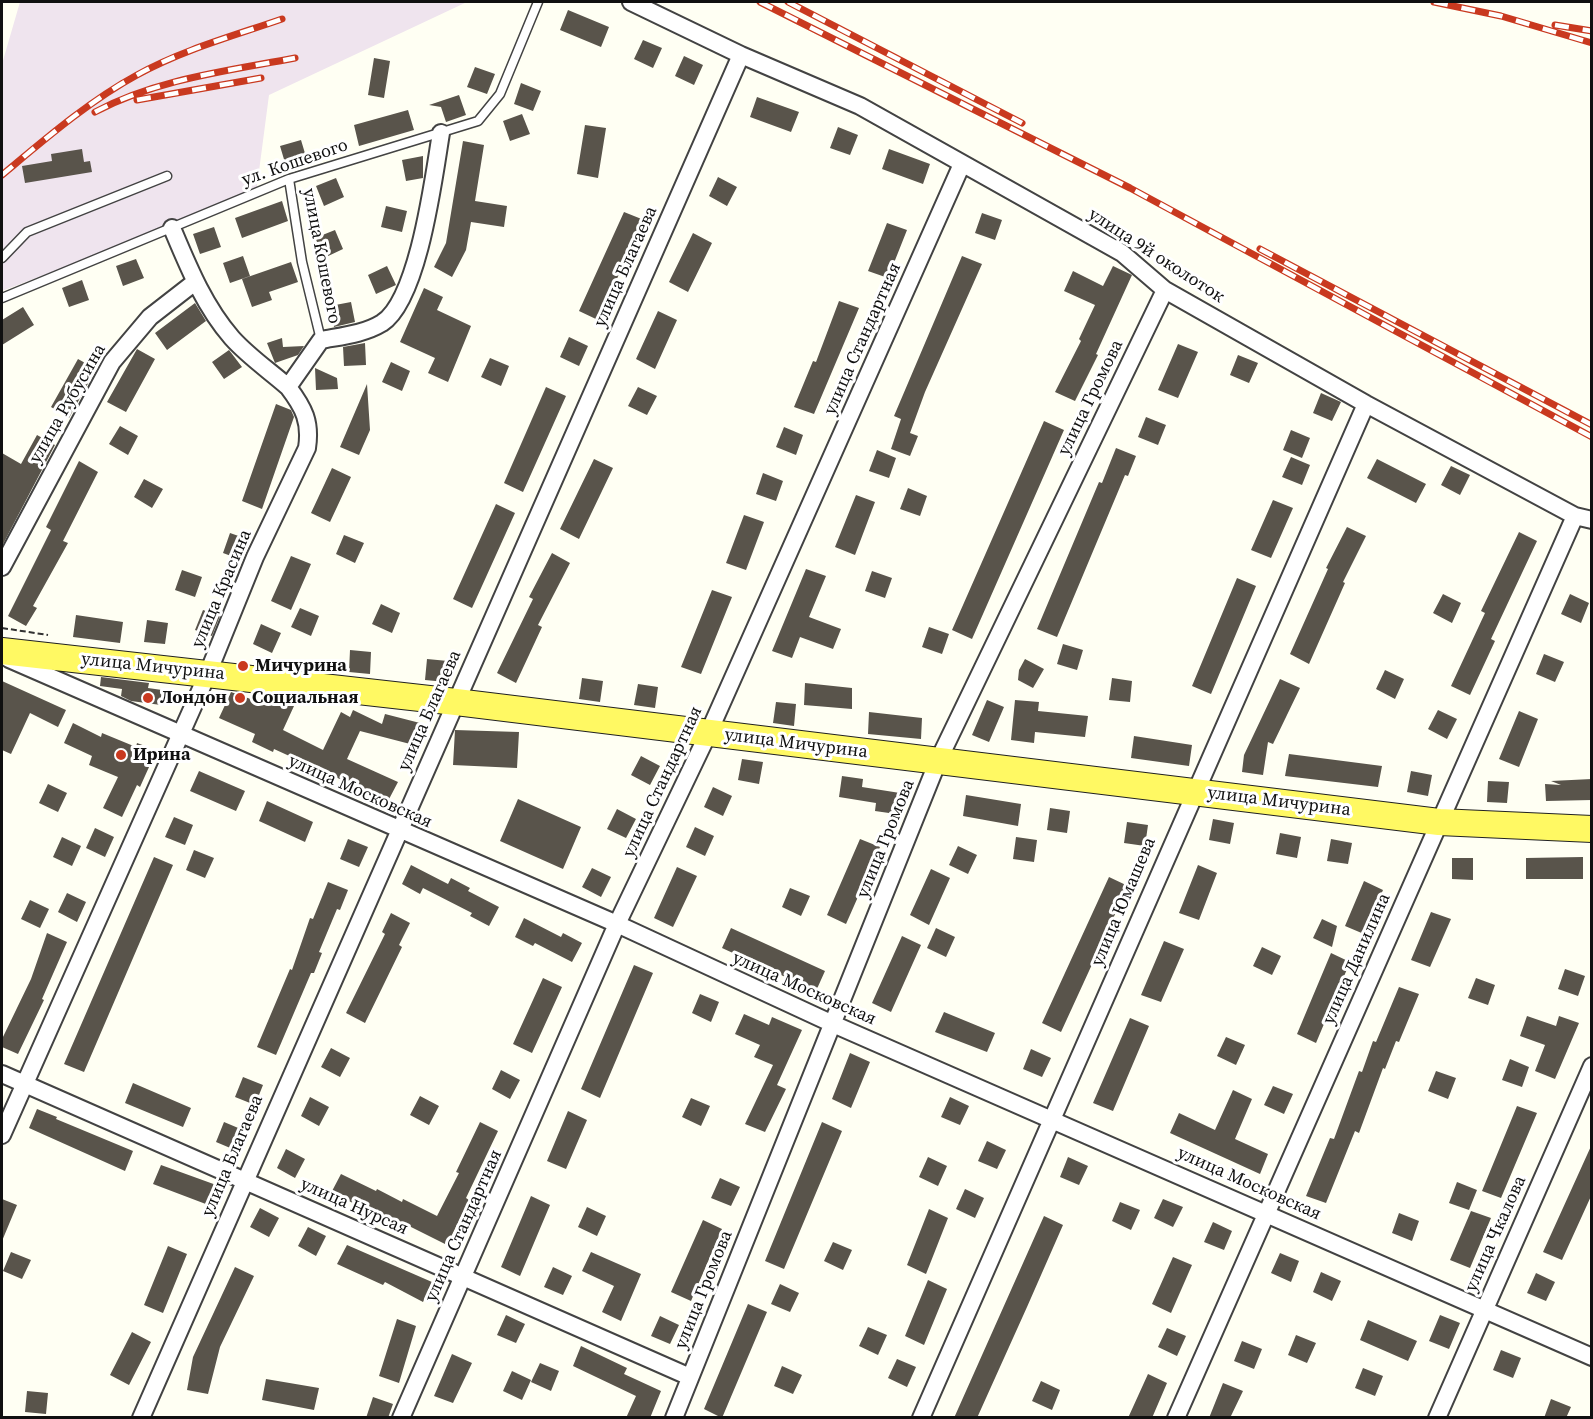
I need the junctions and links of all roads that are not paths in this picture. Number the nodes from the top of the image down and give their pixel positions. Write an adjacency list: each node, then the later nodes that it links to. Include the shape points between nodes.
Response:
1 (538, 2): 4 (lane, ул. Кошевого, via 500,94 478,121)
2 (631, 2): 3 (street, улица 9й околоток)
3 (741, 55): 5 (street, улица 9й околоток, via 860,106); 21 (street, улица Благаева)
4 (441, 133): 7 (lane, ул. Кошевого); 13 (street, via 431,197 410,282 384,322 355,334)
5 (962, 164): 11 (street, улица 9й околоток, via 1122,253); 23 (street, улица Стандартная)
6 (167, 176): 9 (lane, via 27,232)
7 (289, 179): 8 (lane, ул. Кошевого); 13 (lane, улица Кошевого, via 302,262)
8 (172, 228): 10 (street, улица Красина); 12 (lane, ул. Кошевого)
9 (2, 258)
10 (195, 282): 14 (street, улица Красина, via 231,336); 18 (street, улица Рубусина, via 150,317 112,362)
11 (1165, 290): 15 (street, улица 9й околоток); 24 (street, улица Громова)
12 (2, 298)
13 (321, 340): 14 (street)
14 (288, 387): 20 (street, улица Красина, via 305,410 309,432 306,448 255,557)
15 (1366, 404): 16 (street, улица 9й околоток); 25 (street, улица Юмашева)
16 (1575, 516): 17 (street, улица 9й околоток); 26 (street, улица Данилина)
17 (1592, 520)
18 (2, 567)
19 (2, 653): 20 (main road, улица Мичурина); 22 (street, улица Московская)
20 (208, 672): 21 (main road, улица Мичурина); 22 (street, улица Красина)
21 (456, 702): 23 (main road, улица Мичурина); 28 (street, улица Благаева)
22 (179, 734): 28 (street, улица Московская); 33 (street, улица Красина)
23 (708, 734): 24 (main road, улица Мичурина); 29 (street, улица Стандартная)
24 (938, 761): 25 (main road, улица Мичурина); 30 (street, улица Громова)
25 (1193, 792): 26 (main road, улица Мичурина); 34 (street, улица Юмашева)
26 (1439, 822): 27 (main road, улица Мичурина); 37 (street, улица Данилина)
27 (1592, 829)
28 (398, 830): 29 (street, улица Московская); 36 (street, улица Благаева)
29 (617, 924): 30 (street, улица Московская); 38 (street, улица Стандартная)
30 (833, 1024): 34 (street, улица Московская); 41 (street, улица Громова)
31 (1592, 1066): 39 (street, улица Чкалова)
32 (2, 1074): 33 (street, улица Нурсая)
33 (24, 1084): 35 (street, улица Красина); 36 (street, улица Нурсая)
34 (1052, 1119): 37 (street, улица Московская); 45 (street, улица Юмашева)
35 (2, 1135)
36 (244, 1179): 38 (street, улица Нурсая); 42 (street, улица Благаева)
37 (1267, 1212): 39 (street, улица Московская); 46 (street, улица Данилина)
38 (463, 1276): 41 (street, улица Нурсая); 43 (street, улица Стандартная)
39 (1484, 1309): 40 (street, улица Московская); 47 (street, улица Чкалова)
40 (1592, 1357)
41 (690, 1377): 44 (street, улица Громова)
42 (141, 1418)
43 (401, 1418)
44 (674, 1418)
45 (921, 1418)
46 (1176, 1418)
47 (1437, 1418)

